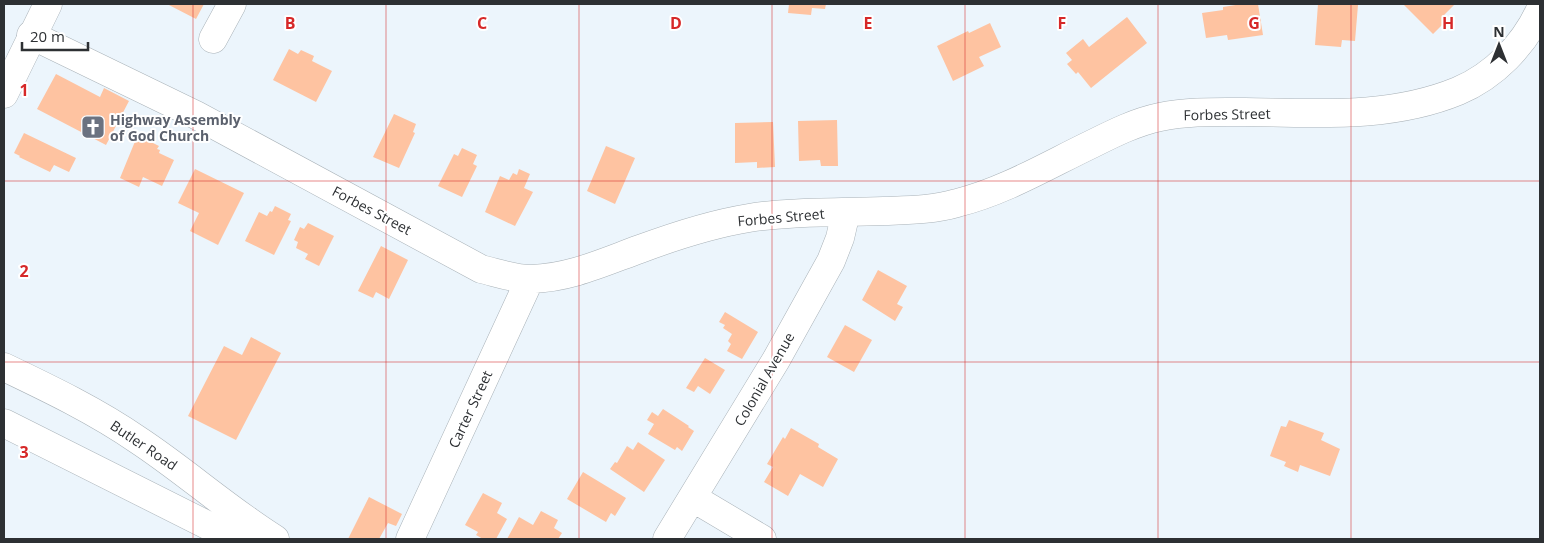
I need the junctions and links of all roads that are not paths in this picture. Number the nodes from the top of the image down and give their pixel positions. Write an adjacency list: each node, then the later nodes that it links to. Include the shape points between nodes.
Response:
1 (48, 4): 4 (street)
2 (232, 4): 5 (street)
3 (1540, 10): 7 (street, Forbes Street, via 1523,40 1503,62 1473,84 1424,103 1351,113 1192,112 1159,117 1127,127 995,191 957,204 925,209)
4 (31, 35): 6 (street); 8 (street, Forbes Street, via 196,115 481,269 512,278)
5 (213, 39)
6 (4, 94)
7 (846, 212): 8 (street, Forbes Street, via 750,218 696,231 560,277); 11 (street, Colonial Avenue, via 831,261)
8 (530, 279): 14 (street, Carter Street)
9 (4, 366): 13 (street, Butler Road, via 114,424)
10 (4, 423): 12 (street)
11 (693, 498): 15 (street, Colonial Avenue); 16 (street)
12 (235, 539)
13 (275, 539)
14 (410, 539)
15 (667, 539)
16 (762, 539)

